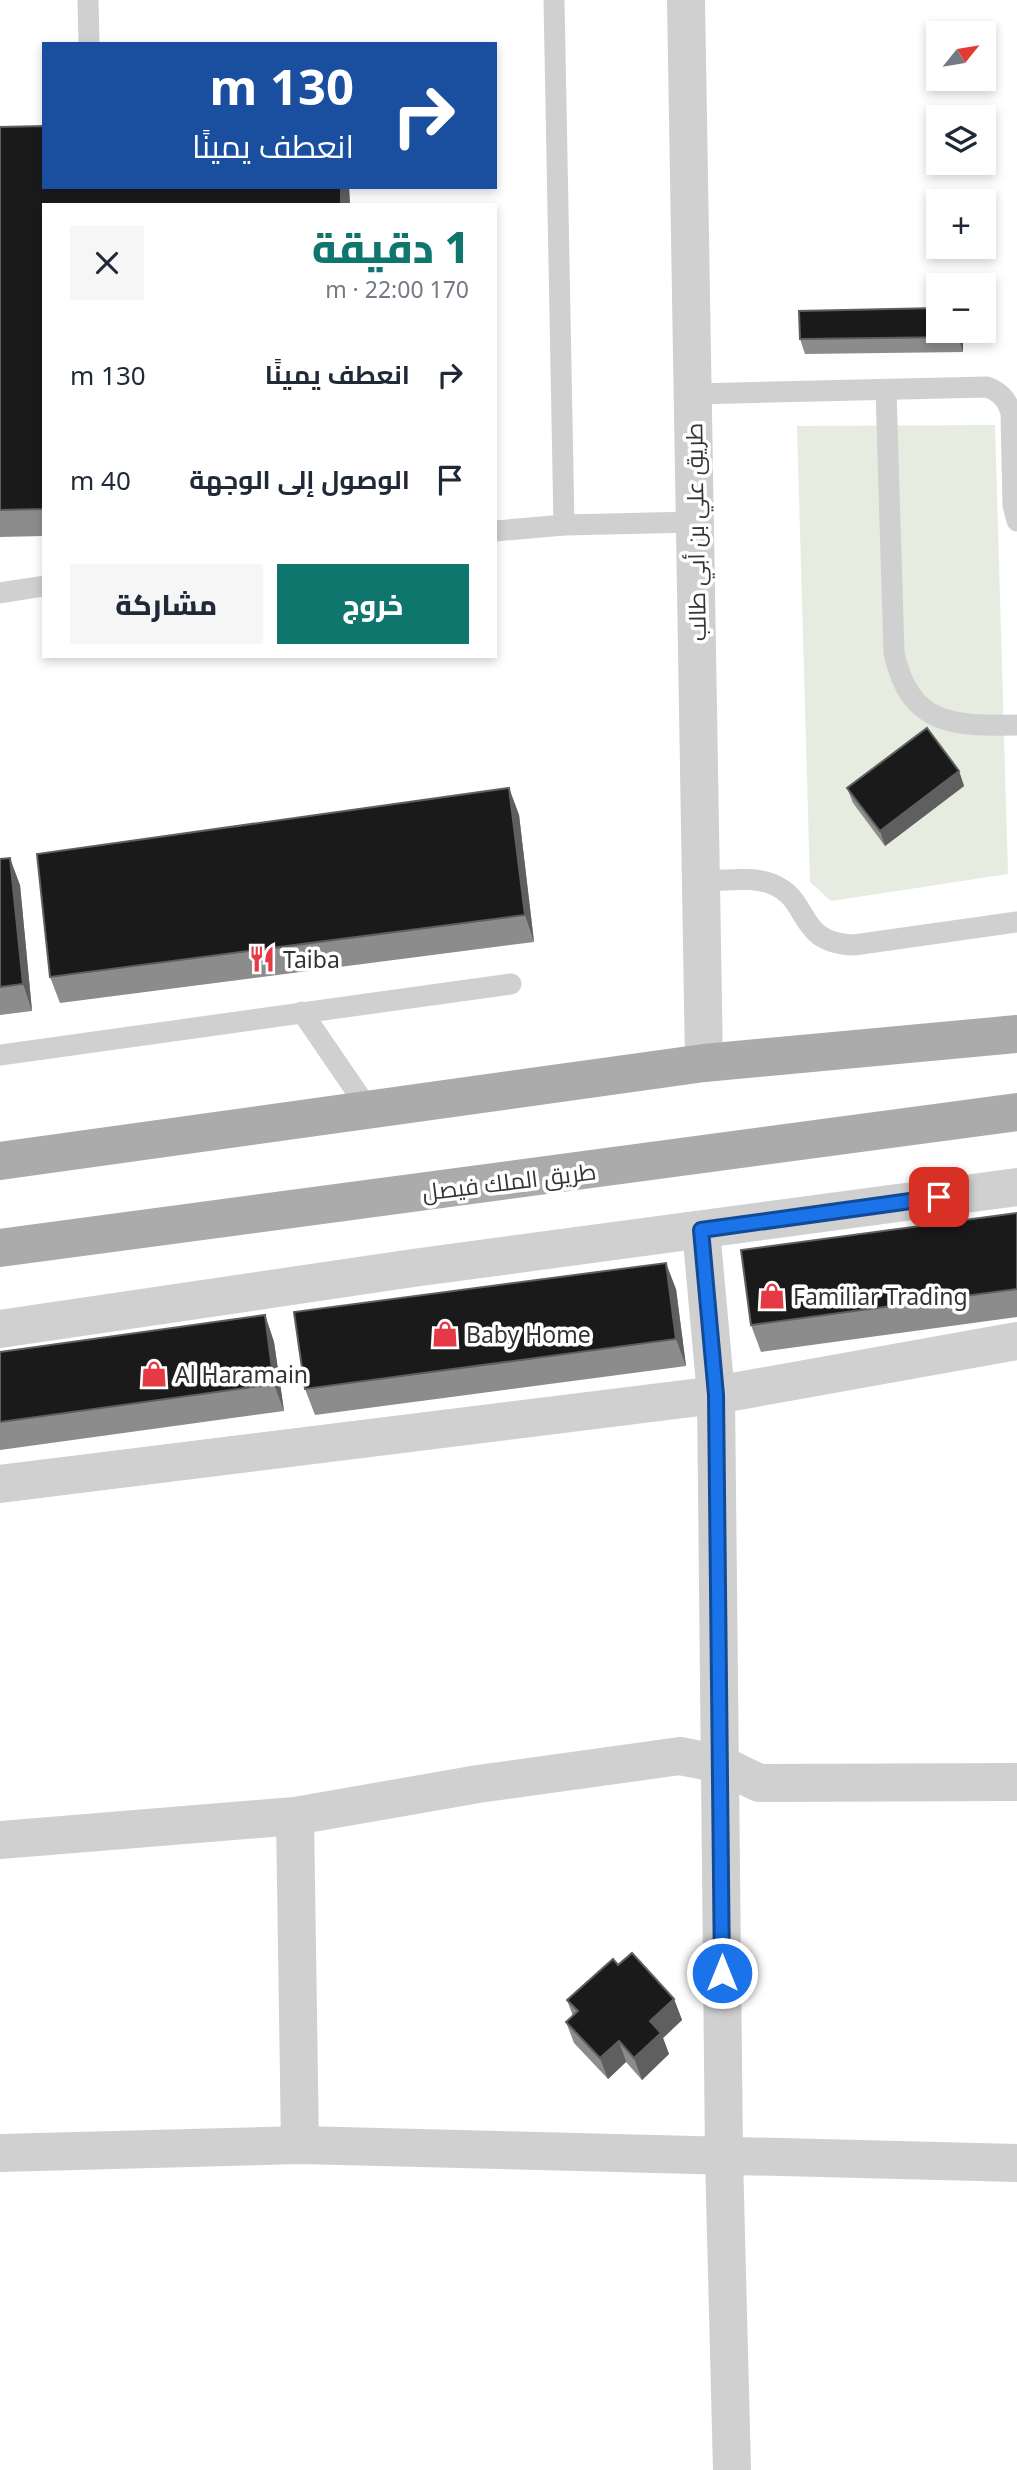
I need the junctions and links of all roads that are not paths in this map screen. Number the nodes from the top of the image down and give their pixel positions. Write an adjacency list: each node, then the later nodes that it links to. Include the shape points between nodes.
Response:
1 (88, 0): 4 (lane)
2 (554, 0): 9 (lane)
3 (686, 0): 6 (street, طريق علي بن أبي طالب)
4 (89, 42)
5 (886, 390): 6 (lane); 7 (lane, via 987,387 1003,396 1011,413); 13 (lane, via 898,673 920,706 937,718 957,724)
6 (693, 394): 8 (street, طريق علي بن أبي طالب)
7 (1017, 521)
8 (695, 522): 9 (lane); 14 (street, طريق علي بن أبي طالب)
9 (564, 525): 10 (lane)
10 (497, 531)
11 (42, 586): 12 (lane)
12 (0, 593)
13 (1017, 725)
14 (701, 881): 15 (lane, via 771,884 793,900 821,938 837,944); 20 (street, طريق علي بن أبي طالب)
15 (1017, 922)
16 (511, 984): 17 (lane)
17 (302, 1012): 19 (lane); 22 (lane)
18 (1017, 1034): 20 (main road)
19 (0, 1055)
20 (704, 1063): 22 (main road)
21 (1017, 1088): 24 (main road)
22 (369, 1110): 25 (main road)
23 (1017, 1112): 24 (main road, طريق الملك فيصل)
24 (792, 1144): 28 (main road, طريق الملك فيصل)
25 (0, 1161)
26 (1017, 1187): 27 (street)
27 (701, 1230): 29 (street); 31 (street)
28 (0, 1248)
29 (0, 1329)
30 (1017, 1341): 31 (street)
31 (716, 1395): 32 (street); 33 (street)
32 (0, 1484)
33 (720, 1764): 34 (street, via 759,1783); 35 (street, via 680,1756); 39 (street)
34 (1017, 1782)
35 (295, 1816): 36 (street); 37 (street)
36 (0, 1840)
37 (300, 2145): 38 (street); 39 (street)
38 (0, 2153)
39 (724, 2156): 40 (street); 41 (street)
40 (1017, 2163)
41 (732, 2470)

